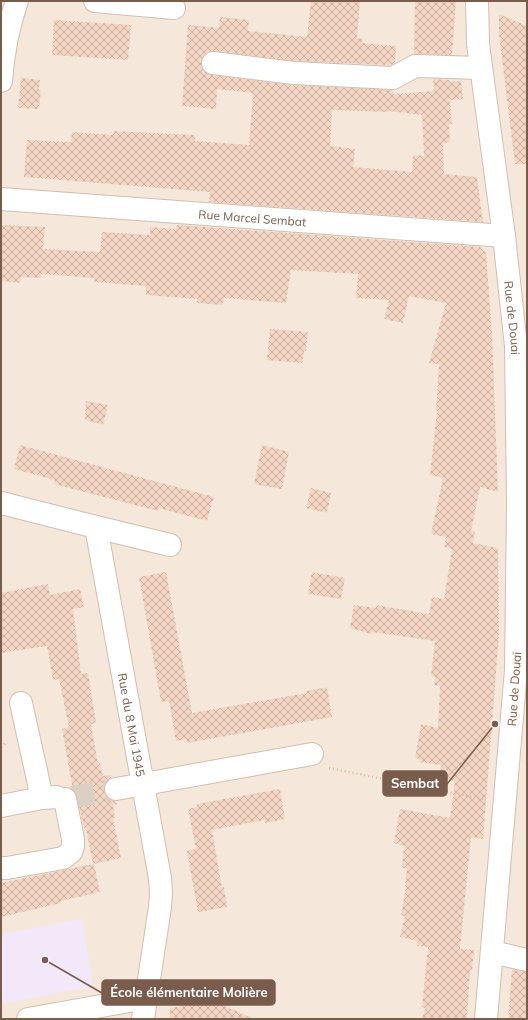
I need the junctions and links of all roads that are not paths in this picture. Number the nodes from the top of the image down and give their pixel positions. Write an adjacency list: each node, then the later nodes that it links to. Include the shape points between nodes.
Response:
1 (17, 1): 7 (street, via 3,56)
2 (95, 1): 4 (street)
3 (477, 1): 6 (street, Rue de Douai)
4 (174, 8)
5 (213, 63): 6 (street, via 294,73 393,78 415,66)
6 (481, 68): 9 (street, Rue de Douai)
7 (1, 82)
8 (1, 199): 9 (street, Rue Marcel Sembat)
9 (504, 236): 10 (street, Rue de Douai)
10 (519, 291): 14 (street, Rue de Douai, via 516,346)
11 (1, 503): 12 (street)
12 (96, 527): 13 (street); 17 (street, Rue du 8 Mai 1945)
13 (170, 545)
14 (522, 604): 22 (street, Rue de Douai)
15 (21, 703): 19 (street)
16 (312, 754): 17 (street)
17 (143, 784): 18 (street); 24 (street, Rue du 8 Mai 1945, via 161,893)
18 (116, 789)
19 (42, 798): 20 (street); 21 (street, via 68,798 73,838 71,852 63,858)
20 (1, 806)
21 (1, 868)
22 (492, 952): 23 (street); 27 (street, Rue de Douai)
23 (527, 960)
24 (146, 998): 25 (street); 26 (street, Rue du 8 Mai 1945)
25 (28, 1019)
26 (142, 1019)
27 (486, 1019)

